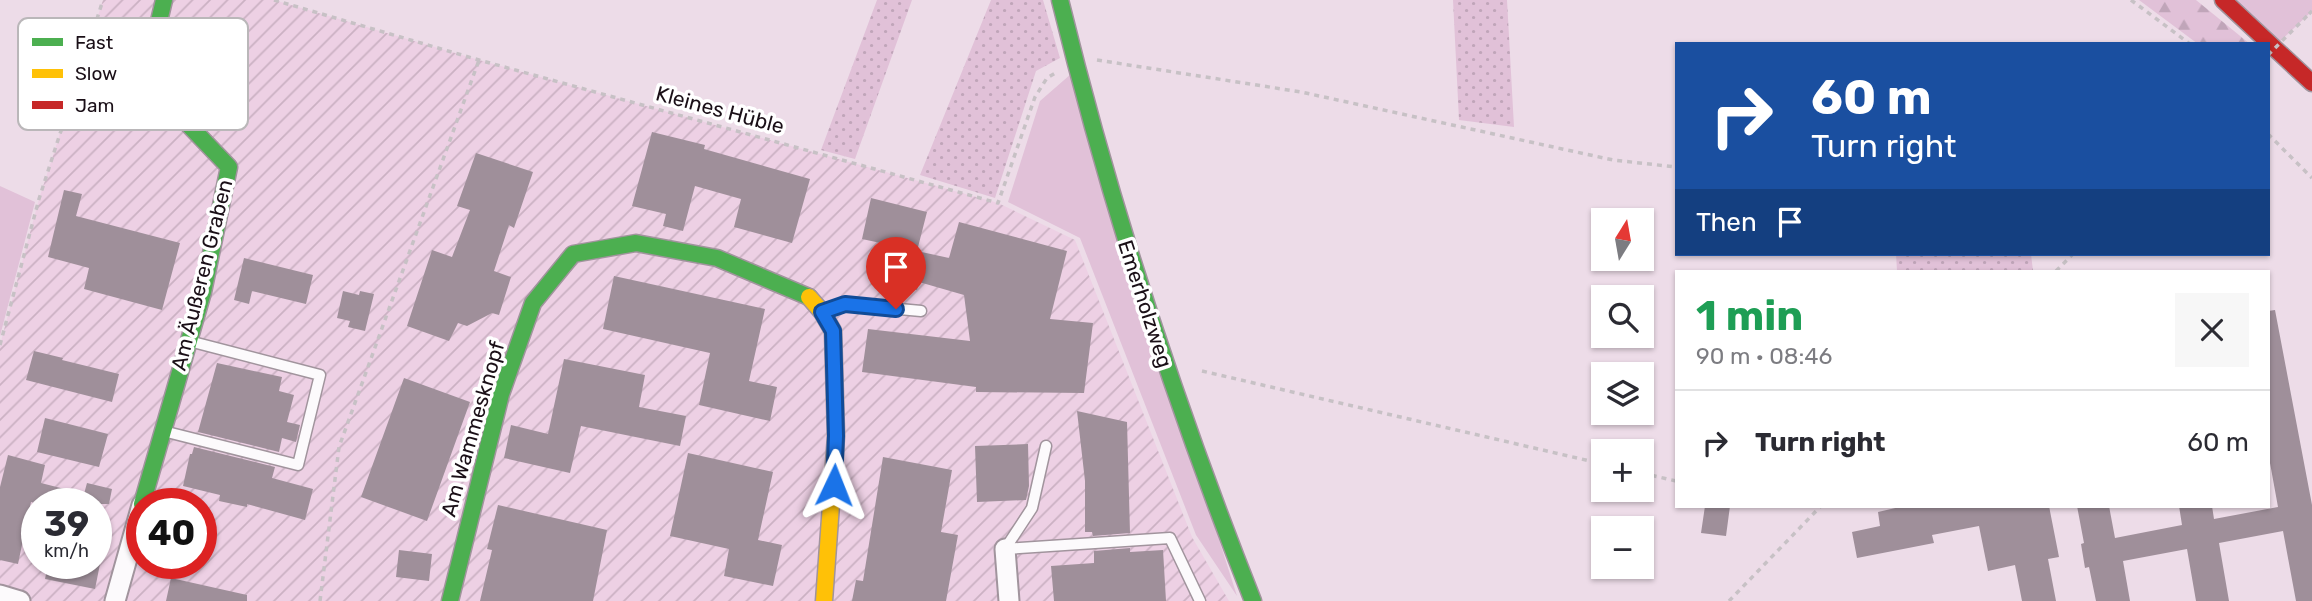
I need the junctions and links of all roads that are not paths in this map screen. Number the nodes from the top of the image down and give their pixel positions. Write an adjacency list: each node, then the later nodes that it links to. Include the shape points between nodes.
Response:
1 (164, 0): 4 (street, Am Äußeren Graben)
2 (1060, 0): 24 (street, Emerholzweg, via 1120,228 1214,504)
3 (2223, 0): 5 (street)
4 (160, 18)
5 (2268, 42)
6 (2270, 44): 7 (street)
7 (2312, 83)
8 (194, 130): 11 (street, Am Äußeren Graben, via 229,167)
9 (921, 311): 10 (lane, via 845,304)
10 (822, 312): 20 (street, Am Wammesknopf, via 807,295 717,258 636,243 573,254 533,303 500,394); 21 (street, via 833,331 836,436)
11 (189, 341): 12 (street, Am Äußeren Graben); 12 (lane, via 320,376 298,465)
12 (162, 430): 14 (street, Am Äußeren Graben)
13 (1046, 446): 15 (lane, via 1032,508)
14 (147, 488)
15 (1006, 549): 22 (street); 23 (lane, via 1170,538)
16 (126, 564): 19 (street, Am Äußeren Graben)
17 (0, 596): 18 (street)
18 (20, 601)
19 (116, 601)
20 (450, 601)
21 (824, 601)
22 (1009, 601)
23 (1200, 601)
24 (1253, 601)

